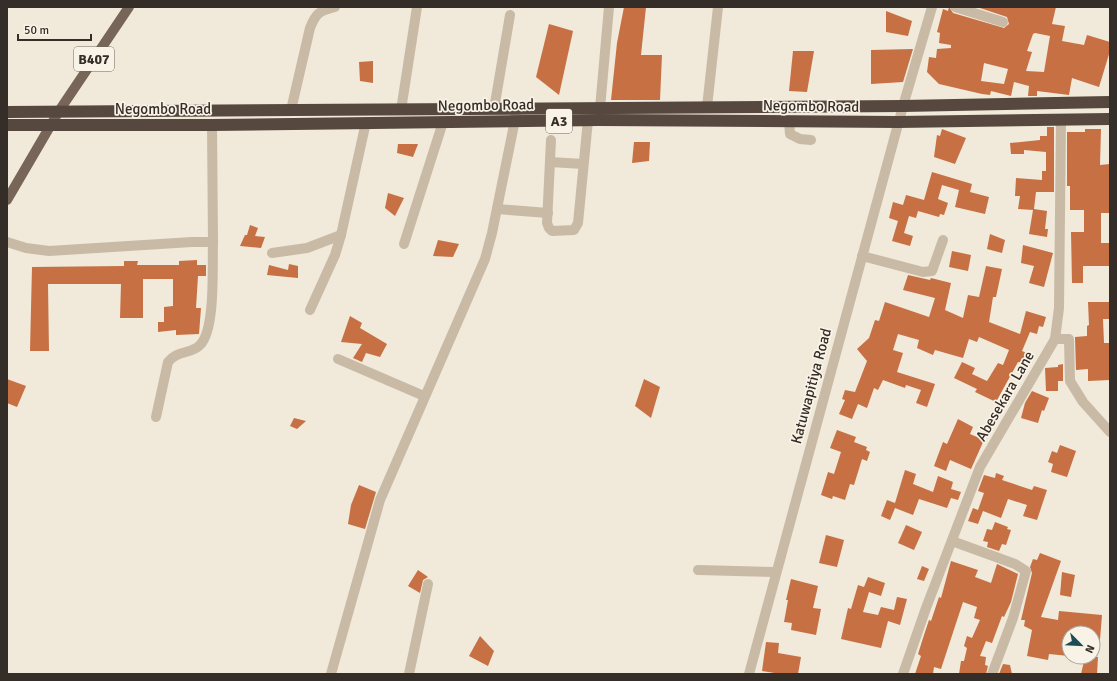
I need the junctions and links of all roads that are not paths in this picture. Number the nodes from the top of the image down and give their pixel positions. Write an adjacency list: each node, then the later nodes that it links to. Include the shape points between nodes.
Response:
1 (129, 7): 18 (main road, B407)
2 (334, 7): 16 (street, via 321,11 310,28)
3 (417, 7): 17 (street)
4 (609, 7): 13 (street)
5 (718, 7): 12 (street)
6 (932, 7): 11 (street, Katuwapitiya Road)
7 (955, 7): 9 (street)
8 (510, 15): 14 (street)
9 (1003, 22)
10 (1110, 102): 11 (highway, Negombo Road / A3)
11 (903, 106): 12 (highway, Negombo Road / A3); 27 (street, Katuwapitiya Road)
12 (707, 107): 13 (highway, Negombo Road / A3)
13 (600, 108): 15 (highway, Negombo Road / A3)
14 (494, 109): 15 (highway, Negombo Road / A3); 17 (highway, Negombo Road / A3)
15 (516, 109): 23 (street)
16 (291, 110): 17 (highway, Negombo Road / A3); 18 (highway, Negombo Road / A3)
17 (401, 110)
18 (59, 111): 19 (highway, Negombo Road / A3); 28 (main road)
19 (7, 112)
20 (1110, 119): 22 (highway, Negombo Road / A3)
21 (588, 120): 23 (highway, Negombo Road / A3); 24 (highway, Negombo Road / A3); 34 (street)
22 (1061, 120): 27 (highway, Negombo Road / A3); 46 (street, Abesekara Lane, via 1059,308)
23 (515, 121): 26 (highway, Negombo Road / A3); 36 (street)
24 (789, 121): 27 (highway, Negombo Road / A3); 32 (street, via 790,134)
25 (366, 122): 26 (highway, Negombo Road / A3); 30 (highway, Negombo Road / A3); 38 (street)
26 (443, 122): 42 (street)
27 (898, 122): 44 (street, Katuwapitiya Road)
28 (52, 124): 29 (highway, Negombo Road / A3); 30 (highway, Negombo Road / A3); 35 (main road)
29 (7, 125)
30 (212, 125): 41 (street)
31 (551, 140): 33 (street)
32 (810, 140)
33 (550, 162): 34 (street); 37 (street)
34 (583, 164): 37 (street, via 576,228 552,230 547,223)
35 (7, 200)
36 (497, 209): 37 (street); 48 (street, via 485,259)
37 (548, 213)
38 (341, 235): 43 (street, via 307,248); 45 (street, via 335,255)
39 (944, 240): 44 (street, via 932,271 923,272)
40 (7, 242): 41 (street, via 26,248 49,250)
41 (213, 242): 49 (street, via 210,321 206,336 199,346 173,355 168,362)
42 (404, 244)
43 (272, 253)
44 (862, 256): 53 (street, Katuwapitiya Road)
45 (310, 310)
46 (1055, 339): 50 (street, via 1069,339 1070,380 1083,402); 51 (street, Abesekara Lane, via 980,468)
47 (338, 359): 48 (street)
48 (424, 396): 55 (street, via 380,500)
49 (156, 417)
50 (1110, 432)
51 (952, 541): 58 (street, Abesekara Lane); 59 (street, via 1015,564 1026,572 1013,618)
52 (698, 570): 53 (street)
53 (776, 572): 57 (street, Katuwapitiya Road)
54 (428, 584): 56 (street)
55 (331, 674)
56 (409, 674)
57 (748, 674)
58 (903, 674)
59 (992, 674)

